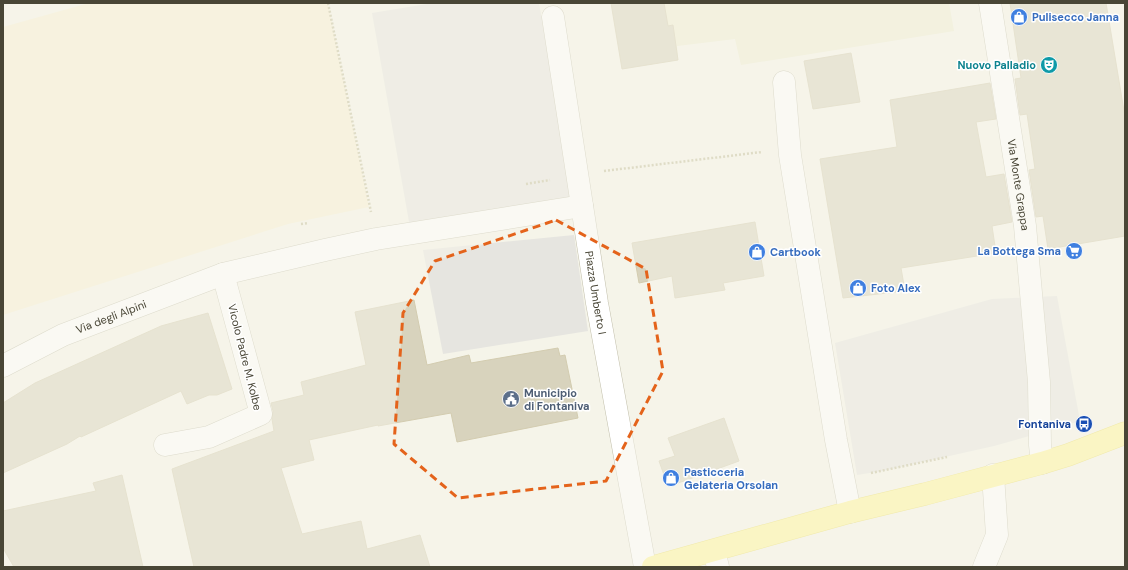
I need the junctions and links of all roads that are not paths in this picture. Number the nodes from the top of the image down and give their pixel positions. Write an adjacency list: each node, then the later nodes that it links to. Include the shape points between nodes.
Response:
1 (990, 3): 9 (street, Via Monte Grappa, via 1025,226 1039,382)
2 (553, 17): 4 (street, Piazza Umberto I)
3 (784, 82): 11 (street, via 790,155)
4 (582, 206): 5 (street, Via degli Alpini, via 376,239); 13 (street, Piazza Umberto I)
5 (223, 274): 6 (street, Via degli Alpini, via 63,334); 8 (street, Vicolo Padre M. Kolbe, via 261,414 209,437)
6 (3, 366)
7 (1125, 433): 9 (main road)
8 (166, 445)
9 (1042, 463): 10 (main road)
10 (993, 475): 11 (main road); 15 (street, via 997,535)
11 (850, 512): 12 (main road)
12 (716, 559): 14 (main road)
13 (645, 567)
14 (653, 567)
15 (984, 567)

